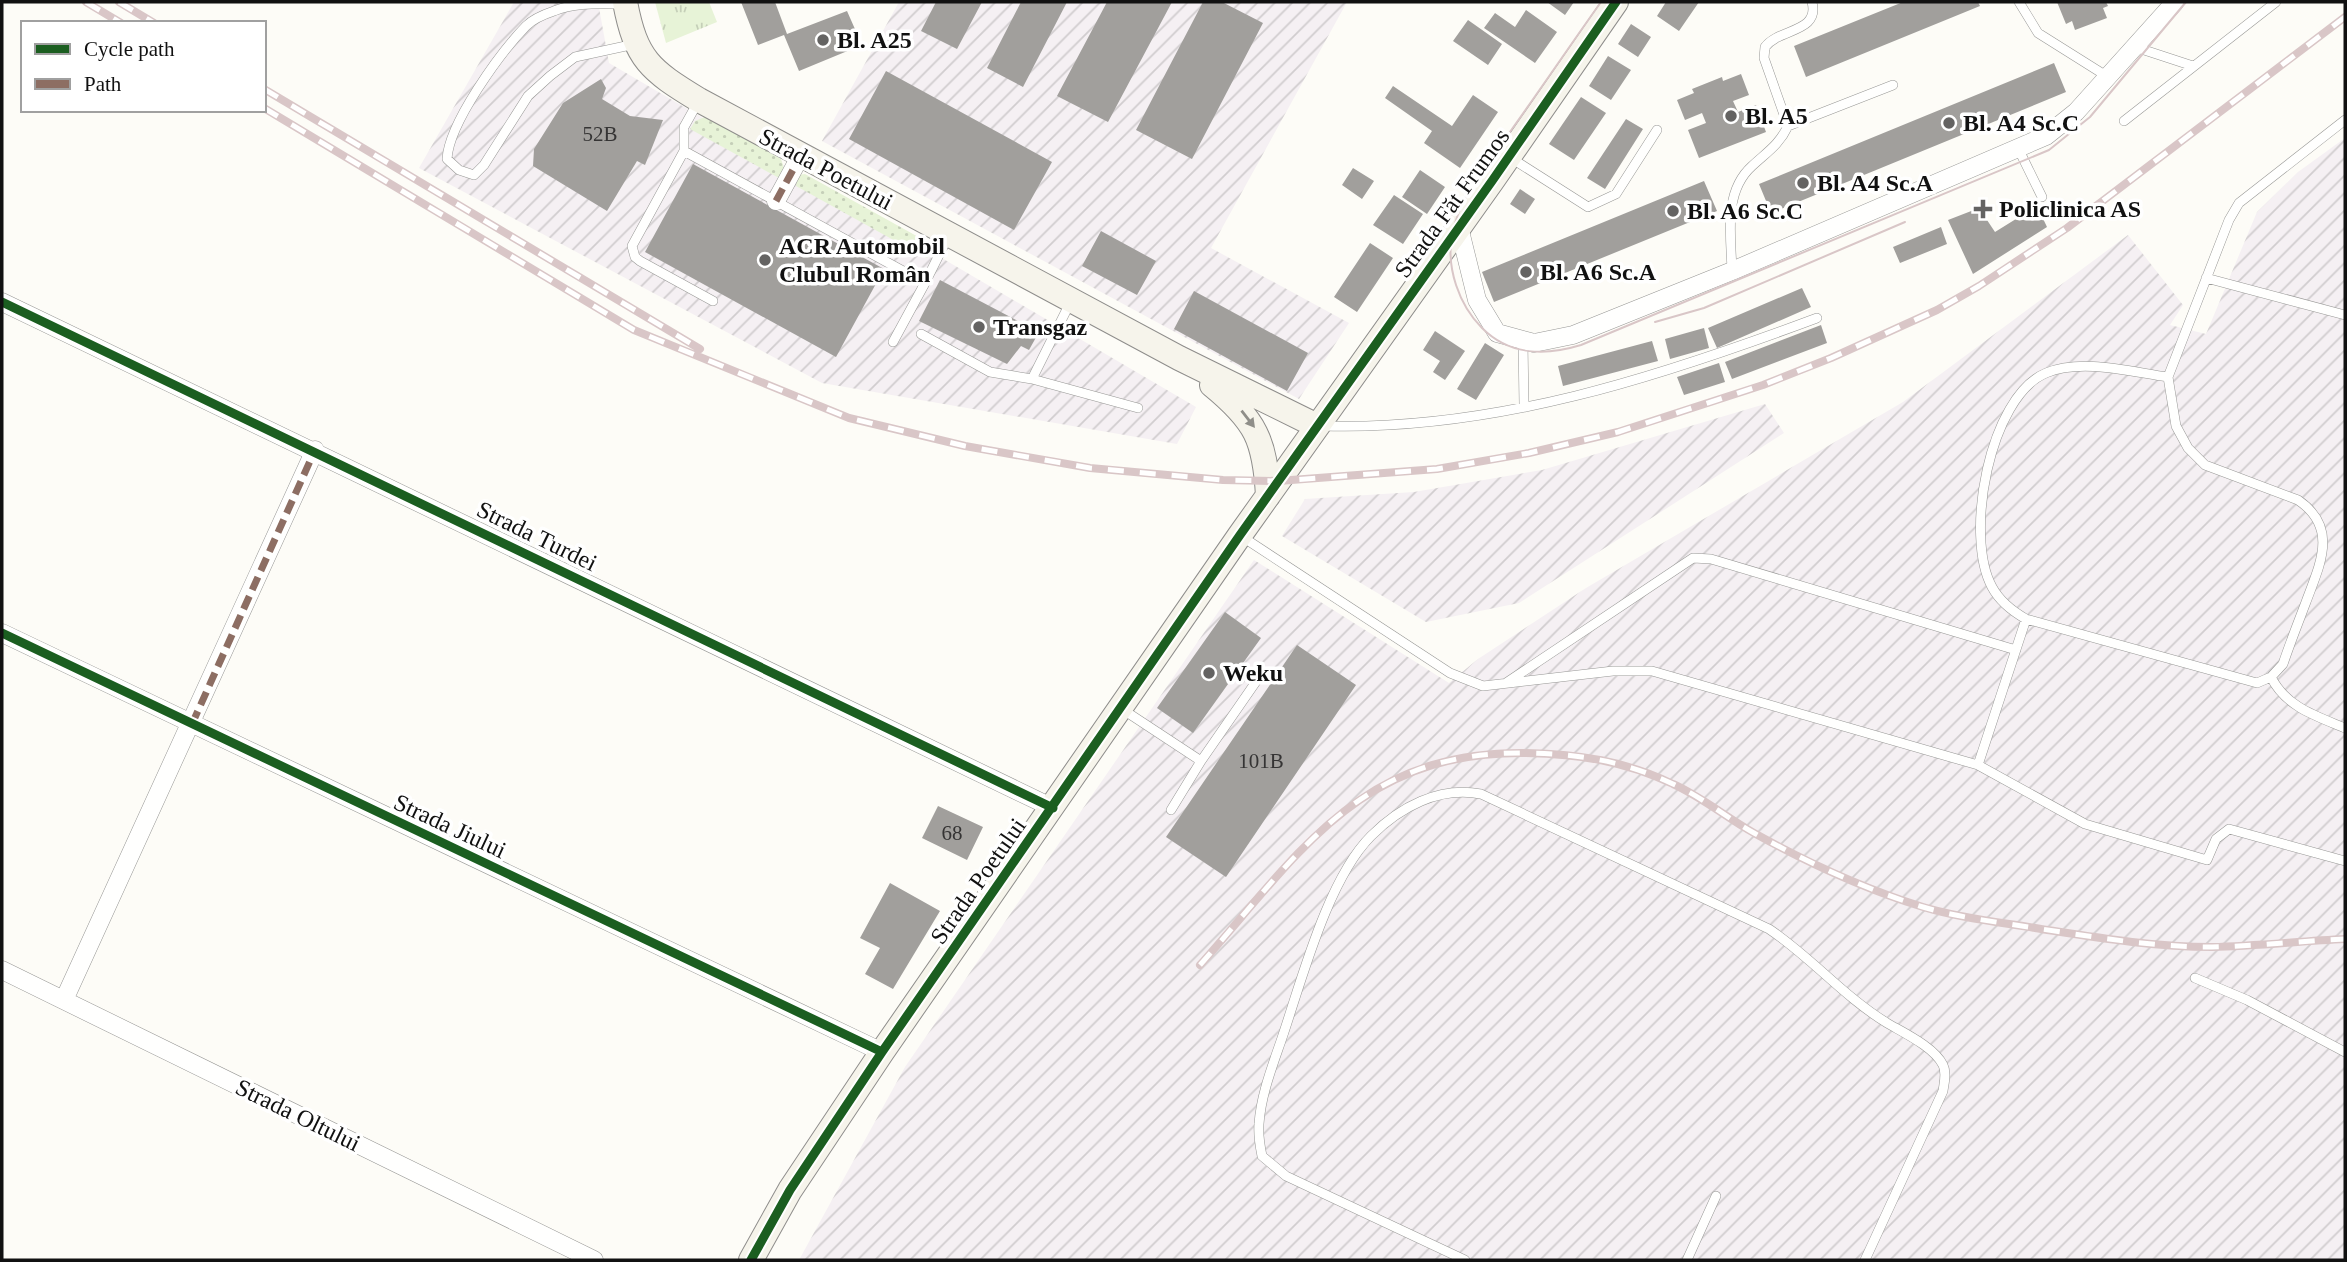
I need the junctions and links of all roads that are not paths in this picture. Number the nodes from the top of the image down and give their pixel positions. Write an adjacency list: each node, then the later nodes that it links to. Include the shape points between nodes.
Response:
1 (1616, 2): 20 (main road, Strada Făt Frumos)
2 (1812, 2): 15 (lane, via 1809,22 1765,47 1764,58)
3 (2019, 2): 10 (lane, via 2038,33)
4 (2276, 2): 9 (lane)
5 (625, 3): 7 (main road, Strada Poetului); 7 (lane, via 577,5 527,24 474,95 448,142 447,159 474,175 528,96 550,76 575,57)
6 (2172, 3): 8 (street)
7 (635, 44): 12 (main road, Strada Poetului, via 651,68)
8 (2135, 47): 9 (lane); 10 (street)
9 (2193, 66): 14 (lane)
10 (2108, 77): 17 (street, via 2063,124)
11 (1893, 85): 15 (lane)
12 (699, 100): 18 (lane, via 684,127); 19 (main road, Strada Poetului)
13 (2345, 120): 26 (lane, via 2239,203)
14 (2124, 121)
15 (1788, 126): 25 (lane, via 1774,149 1751,166 1737,186 1730,226)
16 (1657, 130): 20 (lane, via 1616,194 1588,207)
17 (2018, 148): 21 (lane); 25 (street)
18 (684, 151): 22 (lane); 28 (lane, via 634,240 633,252 640,261)
19 (801, 155): 22 (street); 24 (main road, Strada Poetului)
20 (1509, 158): 23 (main road, Strada Făt Frumos)
21 (2042, 197)
22 (776, 201): 27 (lane)
23 (1459, 227): 35 (street, via 1477,300 1497,332); 41 (main road, Strada Făt Frumos)
24 (949, 235): 27 (lane); 30 (main road, Strada Poetului)
25 (1732, 271): 35 (street, via 1573,335)
26 (2206, 278): 31 (lane); 37 (lane)
27 (925, 283): 34 (lane)
28 (713, 301)
29 (2, 302): 42 (street, Strada Turdei)
30 (1071, 302): 36 (main road, Strada Poetului); 38 (lane)
31 (2345, 315)
32 (1817, 318): 39 (lane, via 1683,368 1576,397)
33 (921, 334): 38 (lane, via 990,372)
34 (893, 342)
35 (1523, 342): 39 (lane)
36 (1179, 359): 41 (main road, Strada Poetului); 43 (main road, Strada Poetului, one-way to 43, via 1251,421 1264,451)
37 (2168, 377): 45 (lane, via 2078,367 2046,373 2025,387 2009,408 1989,465 1980,543 1991,586 2008,609); 49 (lane, via 2176,426 2205,465 2298,500 2312,509 2319,522 2323,557 2283,664)
38 (1032, 379): 40 (lane)
39 (1524, 405): 41 (lane, via 1388,426)
40 (1138, 408)
41 (1317, 426): 43 (main road, Strada Poetului)
42 (315, 450): 52 (street); 56 (street, Strada Turdei)
43 (1268, 496): 44 (main road, Strada Poetului)
44 (1240, 535): 50 (lane, via 1450,673 1475,685); 51 (main road, Strada Poetului)
45 (2026, 619): 47 (lane); 49 (lane, via 2244,681 2257,683)
46 (2, 634): 52 (street, Strada Jiului)
47 (2016, 650): 50 (lane, via 1711,559 1693,558); 55 (lane)
48 (1262, 673): 54 (lane)
49 (2271, 677): 53 (lane, via 2286,699)
50 (1503, 685): 55 (lane, via 1613,671 1652,671)
51 (1120, 708): 54 (lane); 56 (main road, Strada Poetului)
52 (192, 724): 61 (street); 62 (street, Strada Jiului)
53 (2345, 728)
54 (1200, 761): 57 (lane)
55 (1978, 765): 58 (lane, via 2085,824 2207,860 2216,839 2229,829)
56 (1053, 808): 62 (main road, Strada Poetului)
57 (1171, 810)
58 (2345, 861)
59 (2, 970): 61 (street, Strada Oltului)
60 (2195, 978): 63 (lane)
61 (64, 1000): 65 (street, Strada Oltului)
62 (882, 1052): 66 (main road, Strada Poetului, via 790,1190)
63 (2345, 1052)
64 (1716, 1196): 68 (lane)
65 (594, 1260)
66 (751, 1260)
67 (1465, 1260): 69 (lane, via 1286,1176 1262,1156 1259,1142 1264,1094 1302,978 1349,866 1388,822 1429,796 1449,791 1481,794 1769,929 1797,948 1840,990 1942,1063 1943,1091)
68 (1687, 1260)
69 (1865, 1260)

